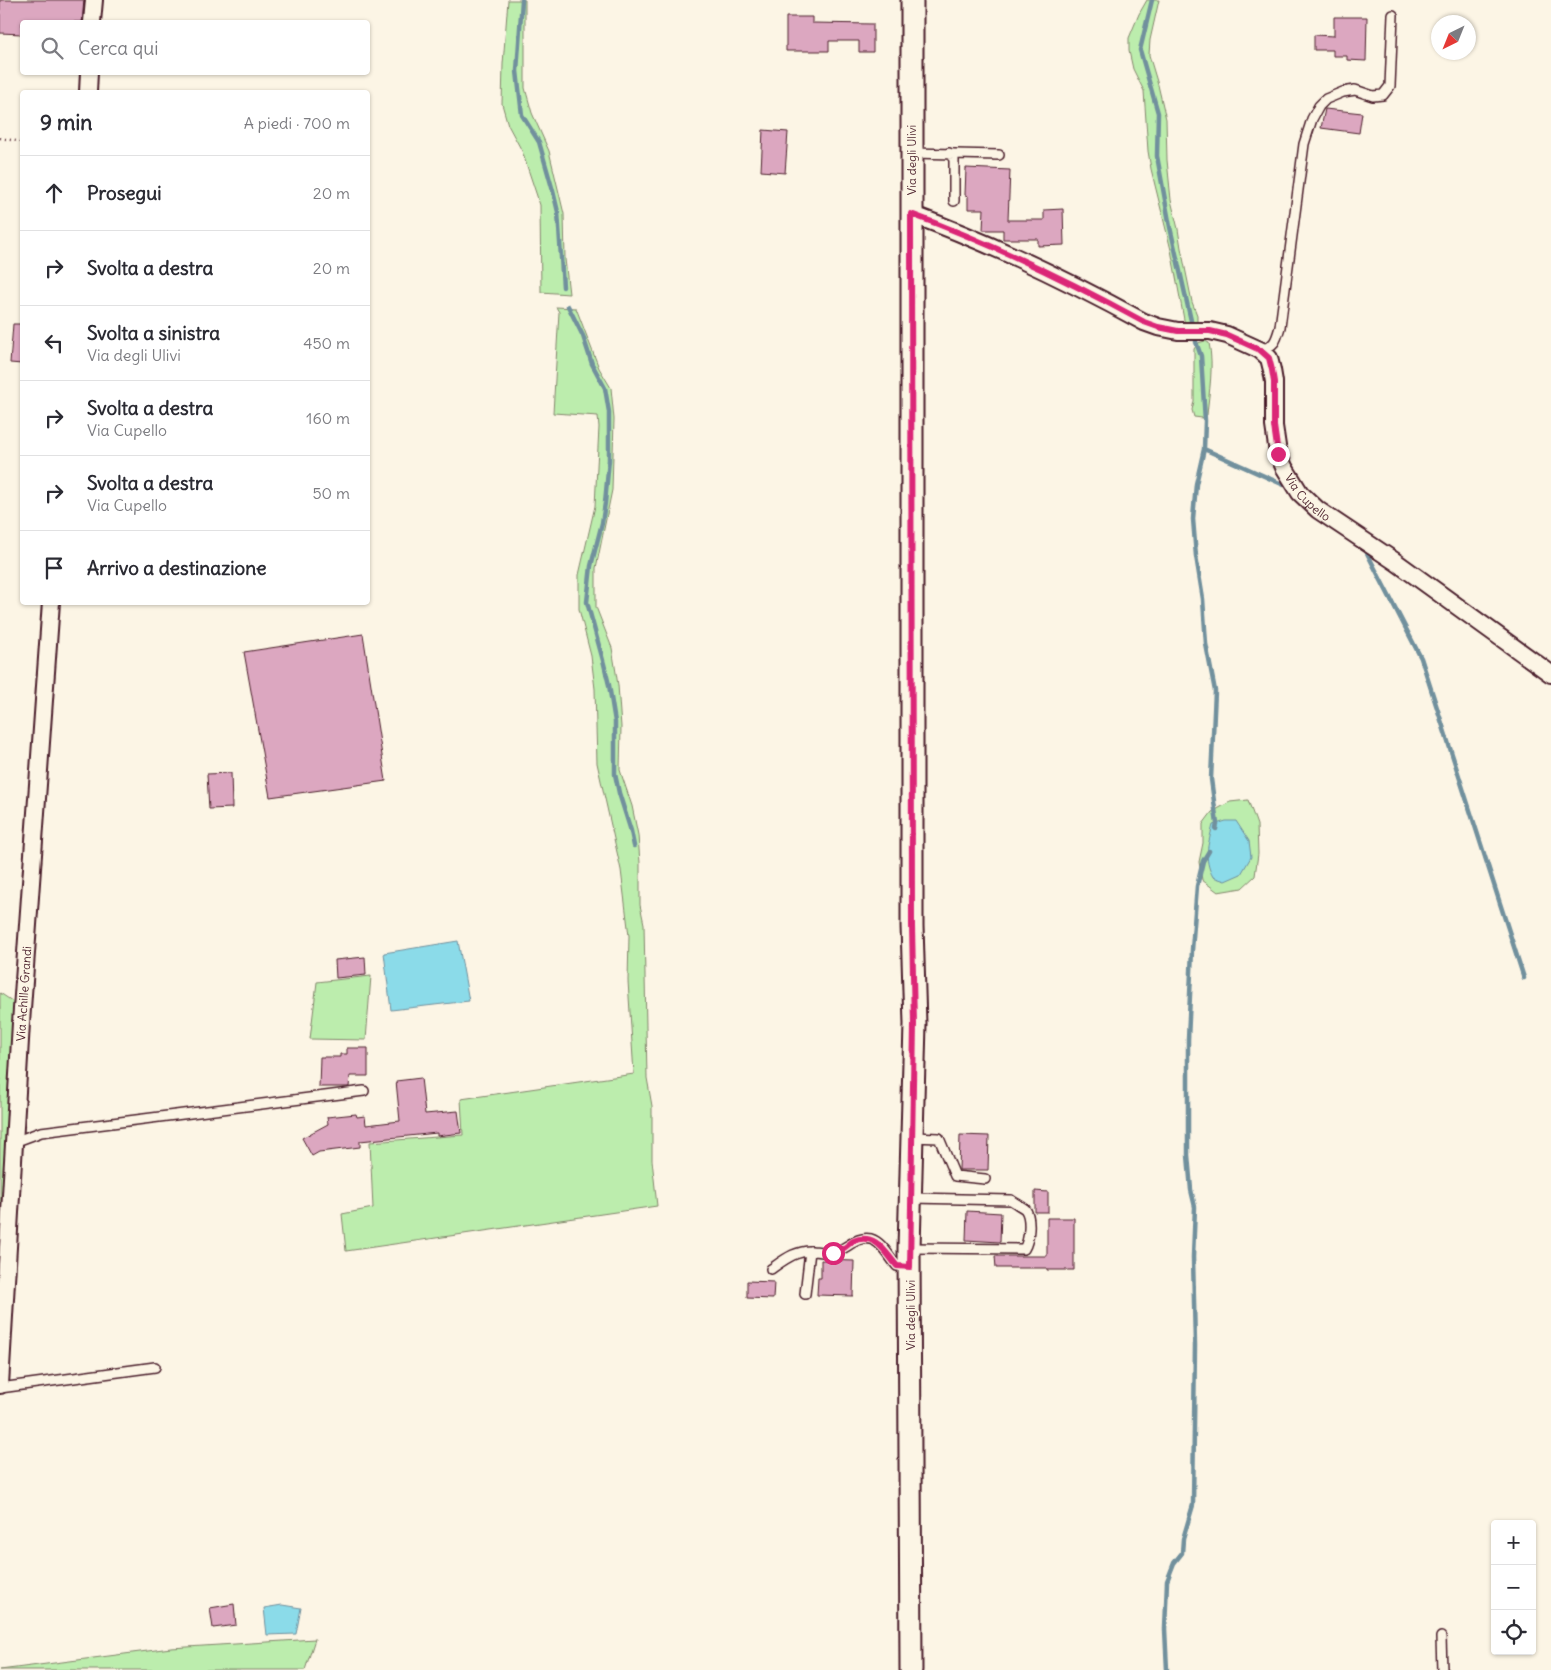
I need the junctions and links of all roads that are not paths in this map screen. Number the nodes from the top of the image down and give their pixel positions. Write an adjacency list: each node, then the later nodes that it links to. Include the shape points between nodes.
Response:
1 (94, 0): 4 (street)
2 (912, 0): 7 (street, Via degli Ulivi)
3 (1393, 15): 12 (lane, via 1390,86 1382,95 1355,90 1326,99 1319,106 1307,132 1280,327 1270,348)
4 (92, 20)
5 (89, 75): 6 (street)
6 (88, 90)
7 (911, 153): 8 (lane); 11 (street, Via degli Ulivi)
8 (949, 153): 9 (lane); 10 (lane, via 954,160)
9 (999, 155)
10 (954, 200)
11 (911, 214): 12 (street, via 1053,275 1144,322 1178,331 1210,331 1227,335); 16 (street, Via degli Ulivi)
12 (1260, 350): 14 (street, Via Cupello, via 1269,358 1272,370 1278,454 1300,493 1318,510)
13 (52, 605): 17 (street, Via Achille Grandi)
14 (1551, 674)
15 (364, 1091): 17 (lane, via 41,1132)
16 (912, 1136): 18 (lane, via 939,1138 955,1176); 19 (street, Via degli Ulivi)
17 (14, 1142): 25 (street, Via Achille Grandi)
18 (985, 1179)
19 (911, 1198): 21 (street, Via degli Ulivi); 21 (lane, via 1011,1200 1028,1216 1024,1249)
20 (810, 1251): 21 (lane, via 833,1253 852,1242 871,1239 897,1266); 22 (lane, via 800,1251); 23 (lane)
21 (910, 1258): 27 (street, Via degli Ulivi)
22 (771, 1269)
23 (805, 1294)
24 (155, 1367): 25 (lane)
25 (0, 1387)
26 (1441, 1637): 28 (lane)
27 (911, 1670)
28 (1442, 1670)

